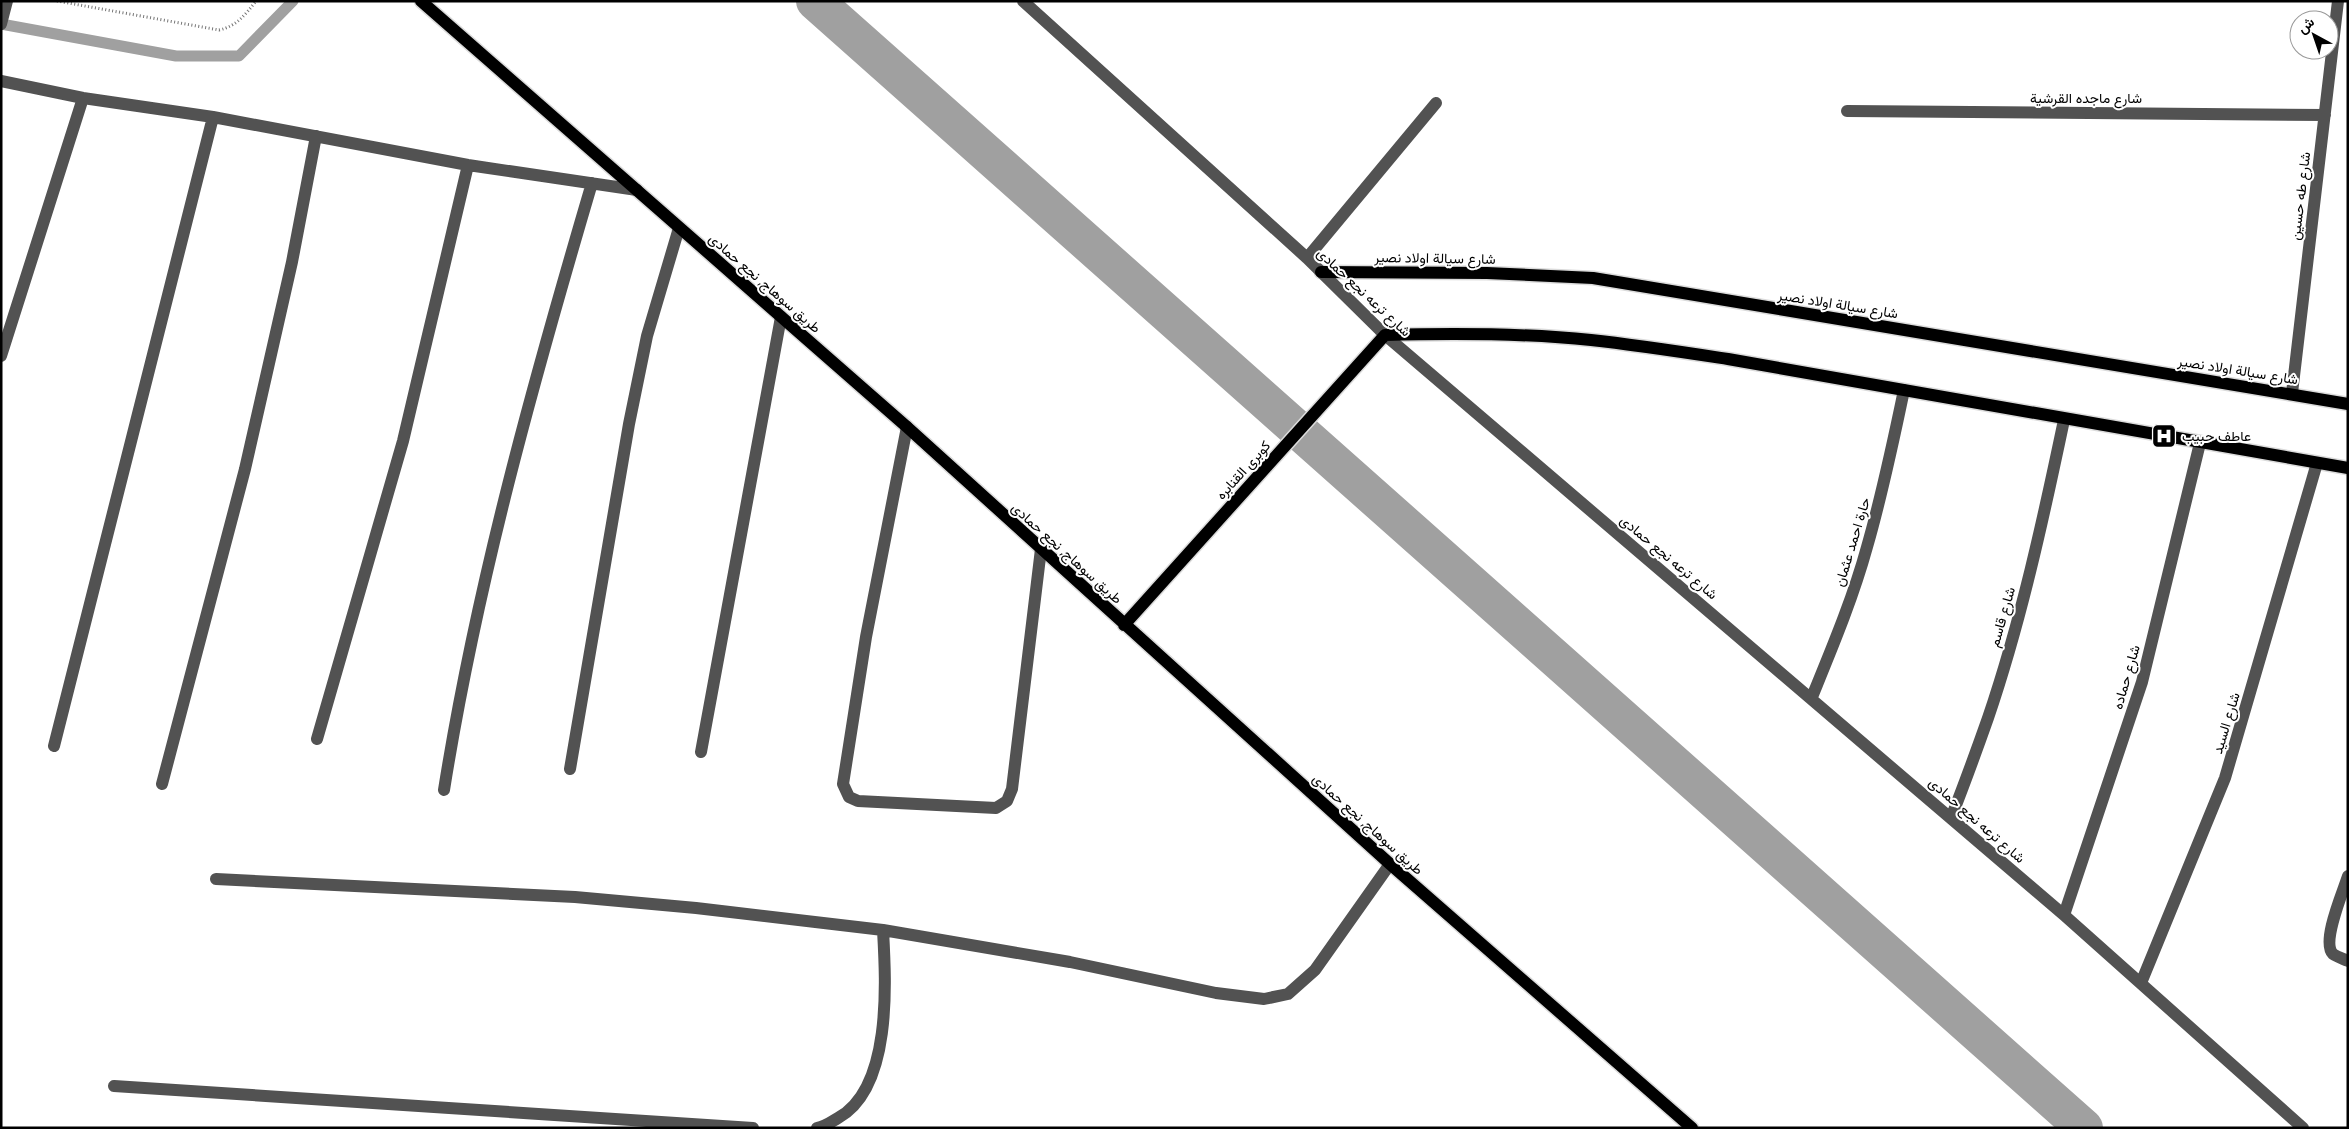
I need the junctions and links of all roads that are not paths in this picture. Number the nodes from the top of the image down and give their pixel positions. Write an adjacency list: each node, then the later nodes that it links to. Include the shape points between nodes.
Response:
1 (7, 1): 5 (street)
2 (421, 1): 15 (main road, طريق سوهاج, نجع حمادى)
3 (1023, 1): 17 (street, شارع ترعه نجع حمادى)
4 (2338, 1): 10 (street, شارع طه حسين)
5 (1, 24)
6 (1, 81): 7 (street)
7 (83, 98): 11 (street); 21 (street)
8 (1436, 103): 17 (street)
9 (1848, 111): 10 (street, شارع ماجده القرشية)
10 (2325, 115): 23 (street, شارع طه حسين)
11 (213, 117): 12 (street); 34 (street)
12 (316, 136): 13 (street); 37 (street, via 290,271 245,469)
13 (468, 165): 14 (street); 33 (street, via 403,441)
14 (592, 183): 15 (street); 38 (street, via 529,396 501,505 458,703)
15 (637, 190): 16 (main road, طريق سوهاج, نجع حمادى)
16 (679, 228): 19 (main road, طريق سوهاج, نجع حمادى); 36 (street, via 645,346 629,424)
17 (1307, 258): 18 (street, شارع ترعه نجع حمادى)
18 (1321, 272): 20 (street, شارع ترعه نجع حمادى); 23 (main road, شارع سيالة اولاد نصير, via 1487,273 1592,278)
19 (781, 317): 26 (main road, طريق سوهاج, نجع حمادى); 35 (street)
20 (1385, 335): 22 (main road, via 1454,333 1591,340 1728,359); 31 (main road, كوبرى القنابره); 32 (street, شارع ترعه نجع حمادى)
21 (1, 356)
22 (1904, 390): 25 (main road); 32 (street, حارة احمد عثمان, via 1888,472 1867,548)
23 (2292, 393): 24 (main road, شارع سيالة اولاد نصير)
24 (2348, 404)
25 (2064, 420): 27 (main road); 39 (street, شارع قاسم, via 2017,620 1988,717)
26 (907, 427): 30 (main road, طريق سوهاج, نجع حمادى); 30 (street, via 863,656 843,784 849,797 858,801 996,808 1007,802 1012,789)
27 (2200, 443): 28 (main road); 43 (street, شارع حماده, via 2142,682)
28 (2317, 463): 29 (main road); 46 (street, شارع السيد, via 2225,778)
29 (2348, 468)
30 (1041, 549): 31 (main road, طريق سوهاج, نجع حمادى)
31 (1124, 625): 40 (main road, طريق سوهاج, نجع حمادى)
32 (1812, 697): 39 (street, شارع ترعه نجع حمادى)
33 (317, 739)
34 (54, 746)
35 (701, 752)
36 (570, 769)
37 (162, 784)
38 (444, 790)
39 (1951, 818): 43 (street, شارع ترعه نجع حمادى)
40 (1390, 864): 44 (street, via 1315,970 1288,994 1264,999 1216,993 1070,962); 50 (main road, طريق سوهاج, نجع حمادى)
41 (2348, 876): 45 (street, via 2328,945 2334,954)
42 (216, 879): 44 (street, via 574,897)
43 (2064, 915): 46 (street, شارع ترعه نجع حمادى)
44 (883, 930): 49 (street, via 884,998 880,1045 868,1087 850,1112)
45 (2348, 961)
46 (2141, 983): 51 (street, شارع ترعه نجع حمادى)
47 (114, 1086): 48 (street)
48 (753, 1128)
49 (818, 1128)
50 (1692, 1128)
51 (2303, 1128)

